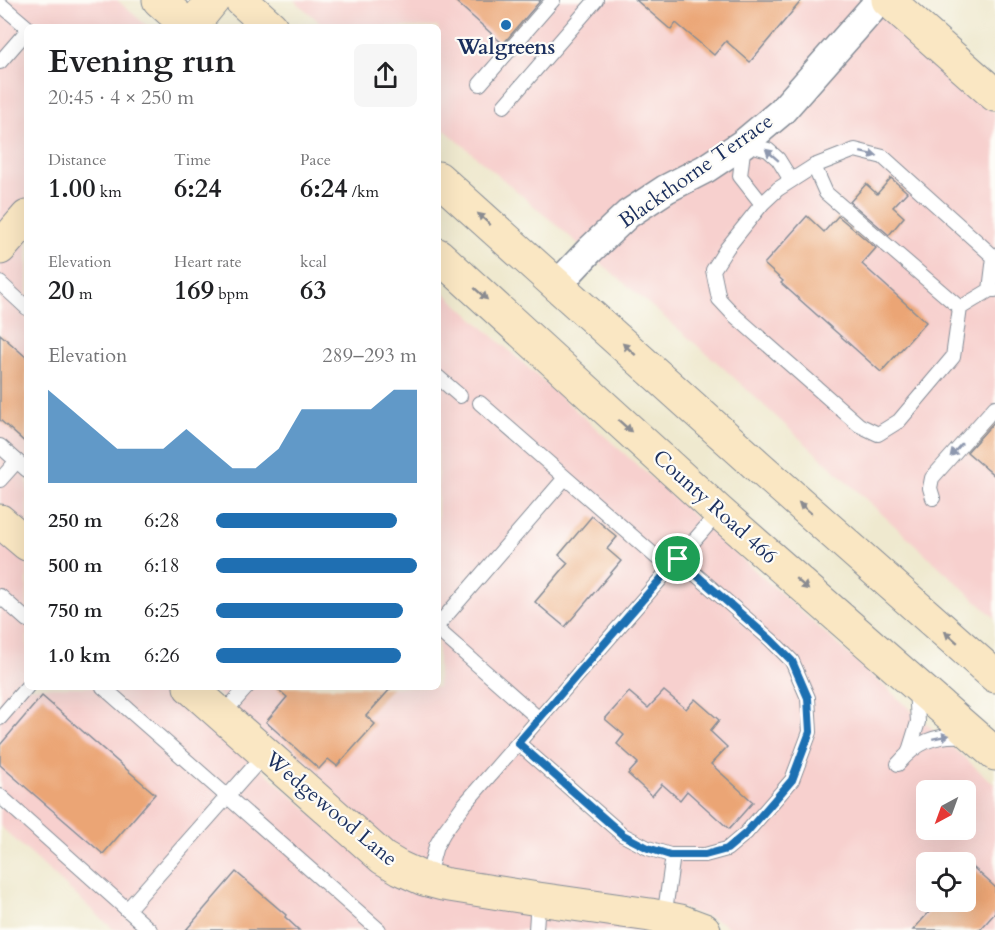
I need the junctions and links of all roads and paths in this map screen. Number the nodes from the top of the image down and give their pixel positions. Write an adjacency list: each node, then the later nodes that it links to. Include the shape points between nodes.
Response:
1 (159, 0): 9 (main road)
2 (213, 0): 10 (main road)
3 (241, 0): 11 (main road)
4 (552, 0): 15 (lane)
5 (596, 0): 17 (lane)
6 (880, 0): 18 (street, Blackthorne Terrace, via 781,112)
7 (888, 0): 16 (main road)
8 (0, 4): 12 (lane)
9 (187, 24)
10 (193, 24)
11 (268, 24)
12 (24, 26)
13 (24, 33): 14 (lane)
14 (0, 62)
15 (480, 84)
16 (995, 95)
17 (504, 106)
18 (744, 143): 20 (lane, one-way to 18, via 768,150); 22 (lane, via 740,176); 27 (street, Blackthorne Terrace, via 628,214)
19 (814, 166): 20 (lane); 28 (lane, one-way to 28, via 855,150 884,157 994,257); 30 (lane, via 826,193)
20 (791, 180): 22 (lane)
21 (441, 181): 27 (main road, one-way to 21)
22 (762, 204): 30 (lane, via 713,270 719,299 859,425 878,434 899,421 953,357)
23 (24, 220): 24 (main road)
24 (0, 248)
25 (441, 258): 40 (main road, County Road 466, one-way to 40)
26 (0, 283): 29 (lane)
27 (557, 285): 48 (main road, one-way to 27)
28 (993, 290): 30 (lane)
29 (24, 301)
30 (960, 308)
31 (441, 380): 32 (lane)
32 (460, 396)
33 (480, 403): 37 (lane)
34 (995, 407): 39 (lane, one-way to 39, via 932,478)
35 (0, 446): 36 (lane)
36 (22, 465): 38 (lane)
37 (566, 478): 43 (lane); 46 (lane)
38 (0, 480)
39 (933, 498)
40 (719, 512): 43 (lane); 49 (main road, County Road 466, one-way to 49)
41 (0, 521): 42 (main road)
42 (24, 541)
43 (674, 564): 56 (lane); 64 (lane, via 792,661 808,698 810,732 792,780 746,833 727,849 705,855)
44 (0, 596): 45 (lane)
45 (24, 617)
46 (441, 622)
47 (441, 633): 56 (lane)
48 (995, 676)
49 (915, 684): 58 (main road, County Road 466); 59 (lane, via 918,722)
50 (24, 690): 54 (lane)
51 (106, 690): 63 (lane)
52 (193, 690): 55 (main road, Wedgewood Lane)
53 (244, 690): 55 (lane)
54 (3, 708)
55 (222, 716): 60 (main road, Wedgewood Lane)
56 (539, 718): 57 (lane)
57 (518, 743): 64 (lane, via 623,835); 65 (lane, via 444,832)
58 (985, 745): 59 (lane, one-way to 58, via 947,735)
59 (909, 751): 61 (lane)
60 (266, 754): 63 (lane); 65 (main road, Wedgewood Lane, via 383,858)
61 (898, 764)
62 (0, 796): 66 (lane)
63 (228, 797): 66 (lane); 70 (lane)
64 (673, 855): 68 (lane)
65 (427, 879): 67 (main road, Wedgewood Lane)
66 (128, 910): 69 (lane)
67 (537, 915): 68 (main road, Wedgewood Lane)
68 (664, 918): 71 (main road, Wedgewood Lane)
69 (150, 930)
70 (379, 930)
71 (704, 930)

